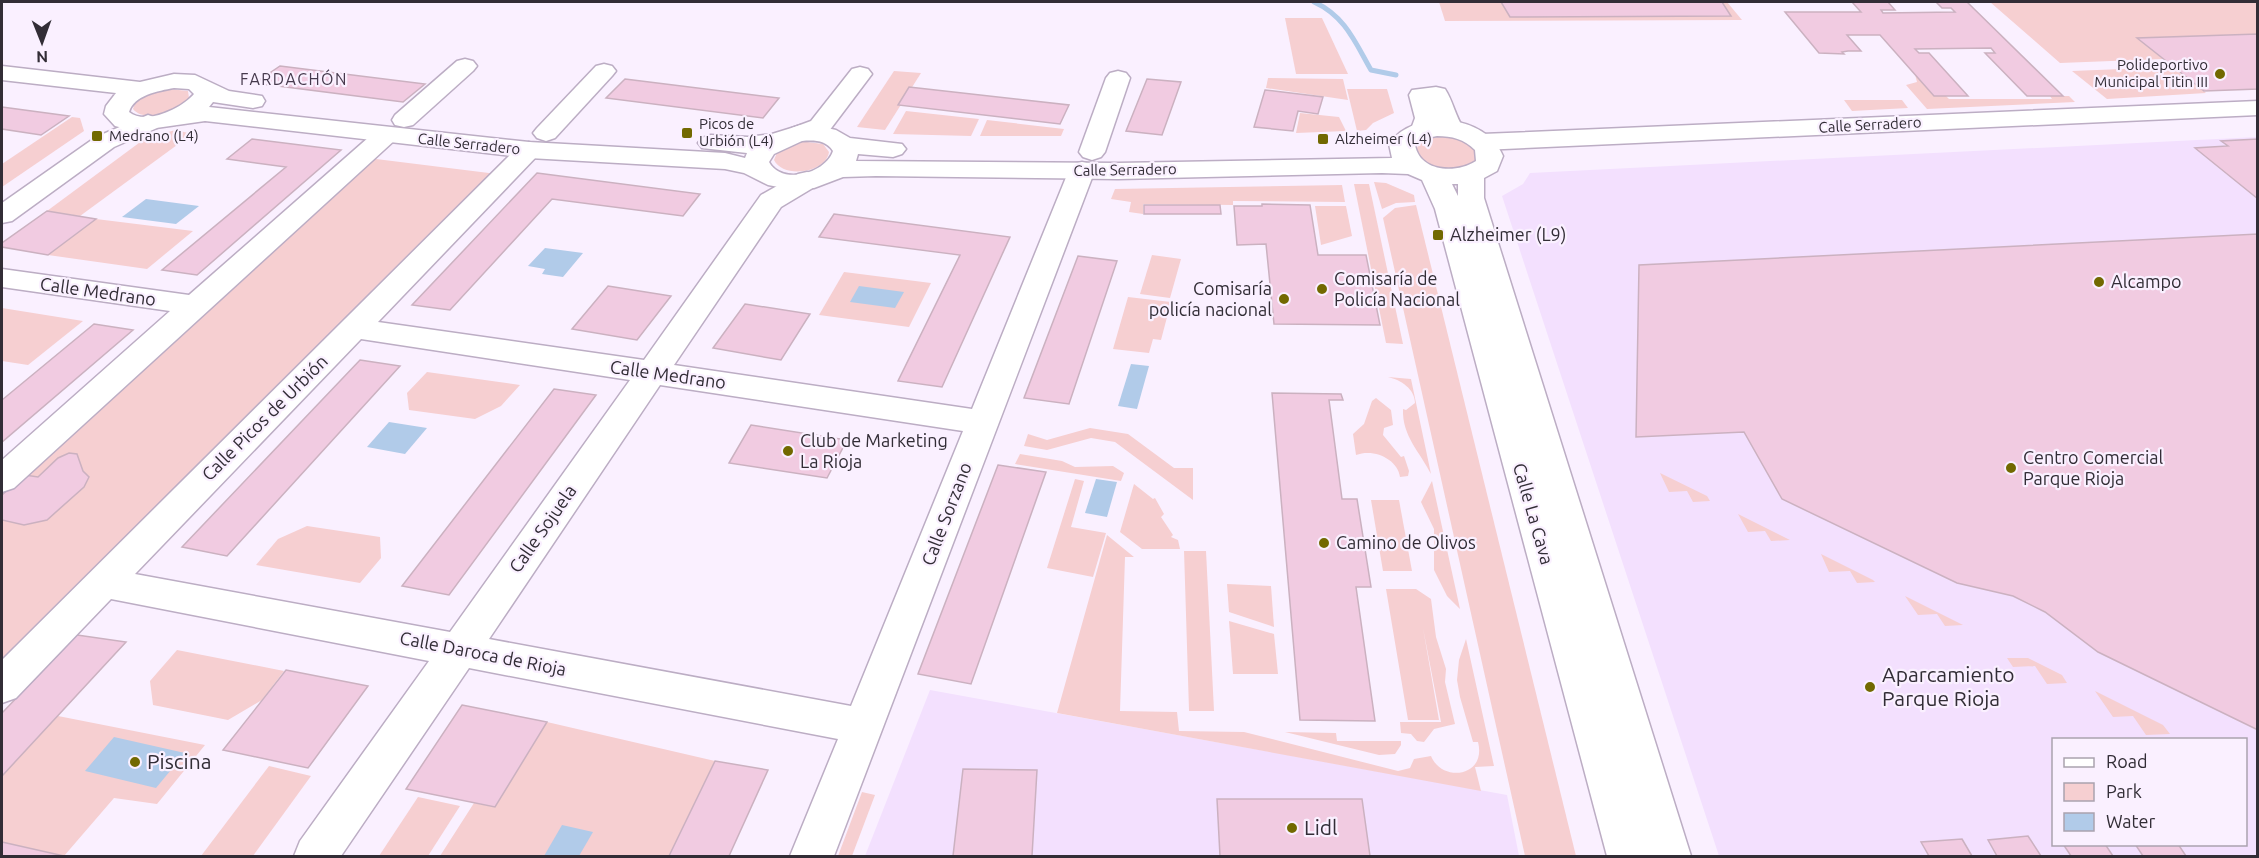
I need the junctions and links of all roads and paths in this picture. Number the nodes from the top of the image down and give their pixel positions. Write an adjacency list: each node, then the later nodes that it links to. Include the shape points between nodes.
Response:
1 (465, 66): 14 (street)
2 (604, 71): 19 (street, Calle Picos de Urbión)
3 (2, 73): 6 (street)
4 (860, 74): 17 (street)
5 (1118, 78): 23 (street, Calle Sorzano)
6 (142, 89): 7 (street, Calle Serradero, via 186,81); 10 (street, via 126,98)
7 (206, 89): 11 (street, via 203,100); 14 (street, Calle Serradero, via 224,98)
8 (2, 91): 10 (street)
9 (2258, 108): 22 (street, Calle Serradero)
10 (119, 114): 12 (street); 18 (street)
11 (175, 117): 12 (street); 14 (street, Calle Serradero, via 223,115)
12 (148, 123): 18 (street)
13 (2258, 125): 22 (street, Calle Serradero)
14 (395, 128): 19 (street, Calle Serradero); 28 (street)
15 (1424, 129): 16 (street); 16 (street, via 1427,118 1421,95 1431,93 1436,94 1445,123); 21 (street)
16 (1451, 129): 22 (street, via 1468,134)
17 (835, 140): 20 (street, Calle Serradero, via 801,133); 23 (street, Calle Serradero, via 876,168); 25 (street, Calle Sojuela, via 807,180)
18 (105, 142): 26 (street)
19 (537, 142): 20 (street, Calle Serradero); 25 (street, Calle Serradero, via 725,161 752,167); 29 (street, Calle Picos de Urbión)
20 (772, 142): 25 (street, via 758,157)
21 (1402, 144): 23 (street, Calle Serradero); 24 (street, Calle La Cava, via 1404,156)
22 (1481, 159): 24 (street, Calle Serradero, via 1452,177); 40 (street, Calle La Cava, via 1470,185 1472,202)
23 (1087, 161): 24 (street, Calle Serradero, via 1382,165); 31 (street, Calle Sorzano)
24 (1423, 171): 39 (street, Calle La Cava, via 1440,186 1445,198)
25 (768, 183): 30 (street, Calle Sojuela)
26 (2, 214)
27 (2, 278): 28 (street, Calle Medrano)
28 (195, 305): 32 (street)
29 (354, 328): 30 (street, Calle Medrano); 33 (street, Calle Picos de Urbión)
30 (652, 373): 31 (street, Calle Medrano); 34 (street, Calle Sojuela)
31 (983, 422): 36 (street, Calle Sorzano)
32 (2, 479)
33 (103, 583): 34 (street, Calle Daroca de Rioja); 35 (street, Calle Picos de Urbión)
34 (459, 650): 36 (street, Calle Daroca de Rioja); 37 (street, Calle Sojuela)
35 (2, 686)
36 (864, 726): 38 (street, Calle Sorzano)
37 (316, 856)
38 (812, 856)
39 (1629, 856)
40 (1669, 856)

